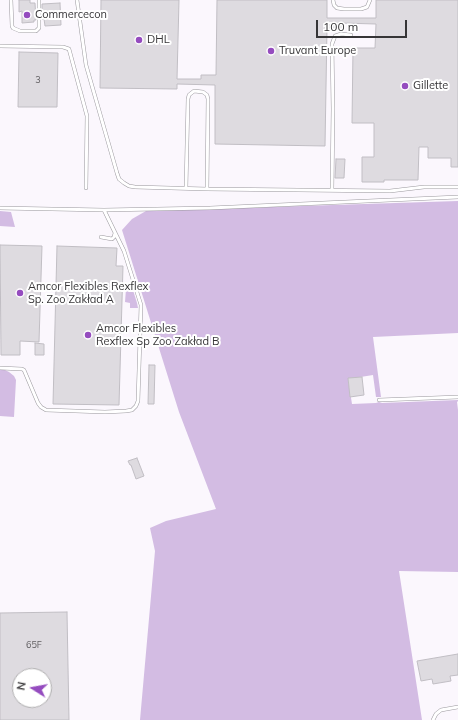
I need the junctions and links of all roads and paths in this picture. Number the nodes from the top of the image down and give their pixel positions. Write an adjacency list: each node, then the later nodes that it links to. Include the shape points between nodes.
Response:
1 (11, 0): 2 (lane, via 13,28 20,31 36,31 39,28)
2 (39, 0)
3 (77, 0): 10 (lane, via 86,65 119,179 135,187)
4 (333, 0): 5 (lane, via 337,8 344,9 362,9 367,7)
5 (370, 0)
6 (351, 35): 12 (lane, via 335,36 332,44)
7 (0, 46): 9 (lane, via 69,49 87,116)
8 (458, 187): 12 (lane)
9 (86, 188)
10 (186, 188): 11 (lane); 11 (lane, via 188,99 194,91 203,92 208,99)
11 (207, 189): 12 (lane)
12 (332, 190)
13 (458, 197): 15 (lane)
14 (0, 208): 15 (lane)
15 (104, 210): 16 (lane)
16 (115, 233): 17 (lane, via 112,239); 18 (lane, via 124,251 141,305 136,406 132,410 105,412 46,410 38,403 24,370)
17 (101, 238)
18 (0, 368)
19 (458, 397): 20 (lane)
20 (379, 400)
21 (458, 707): 22 (lane, via 441,710)
22 (433, 720)

